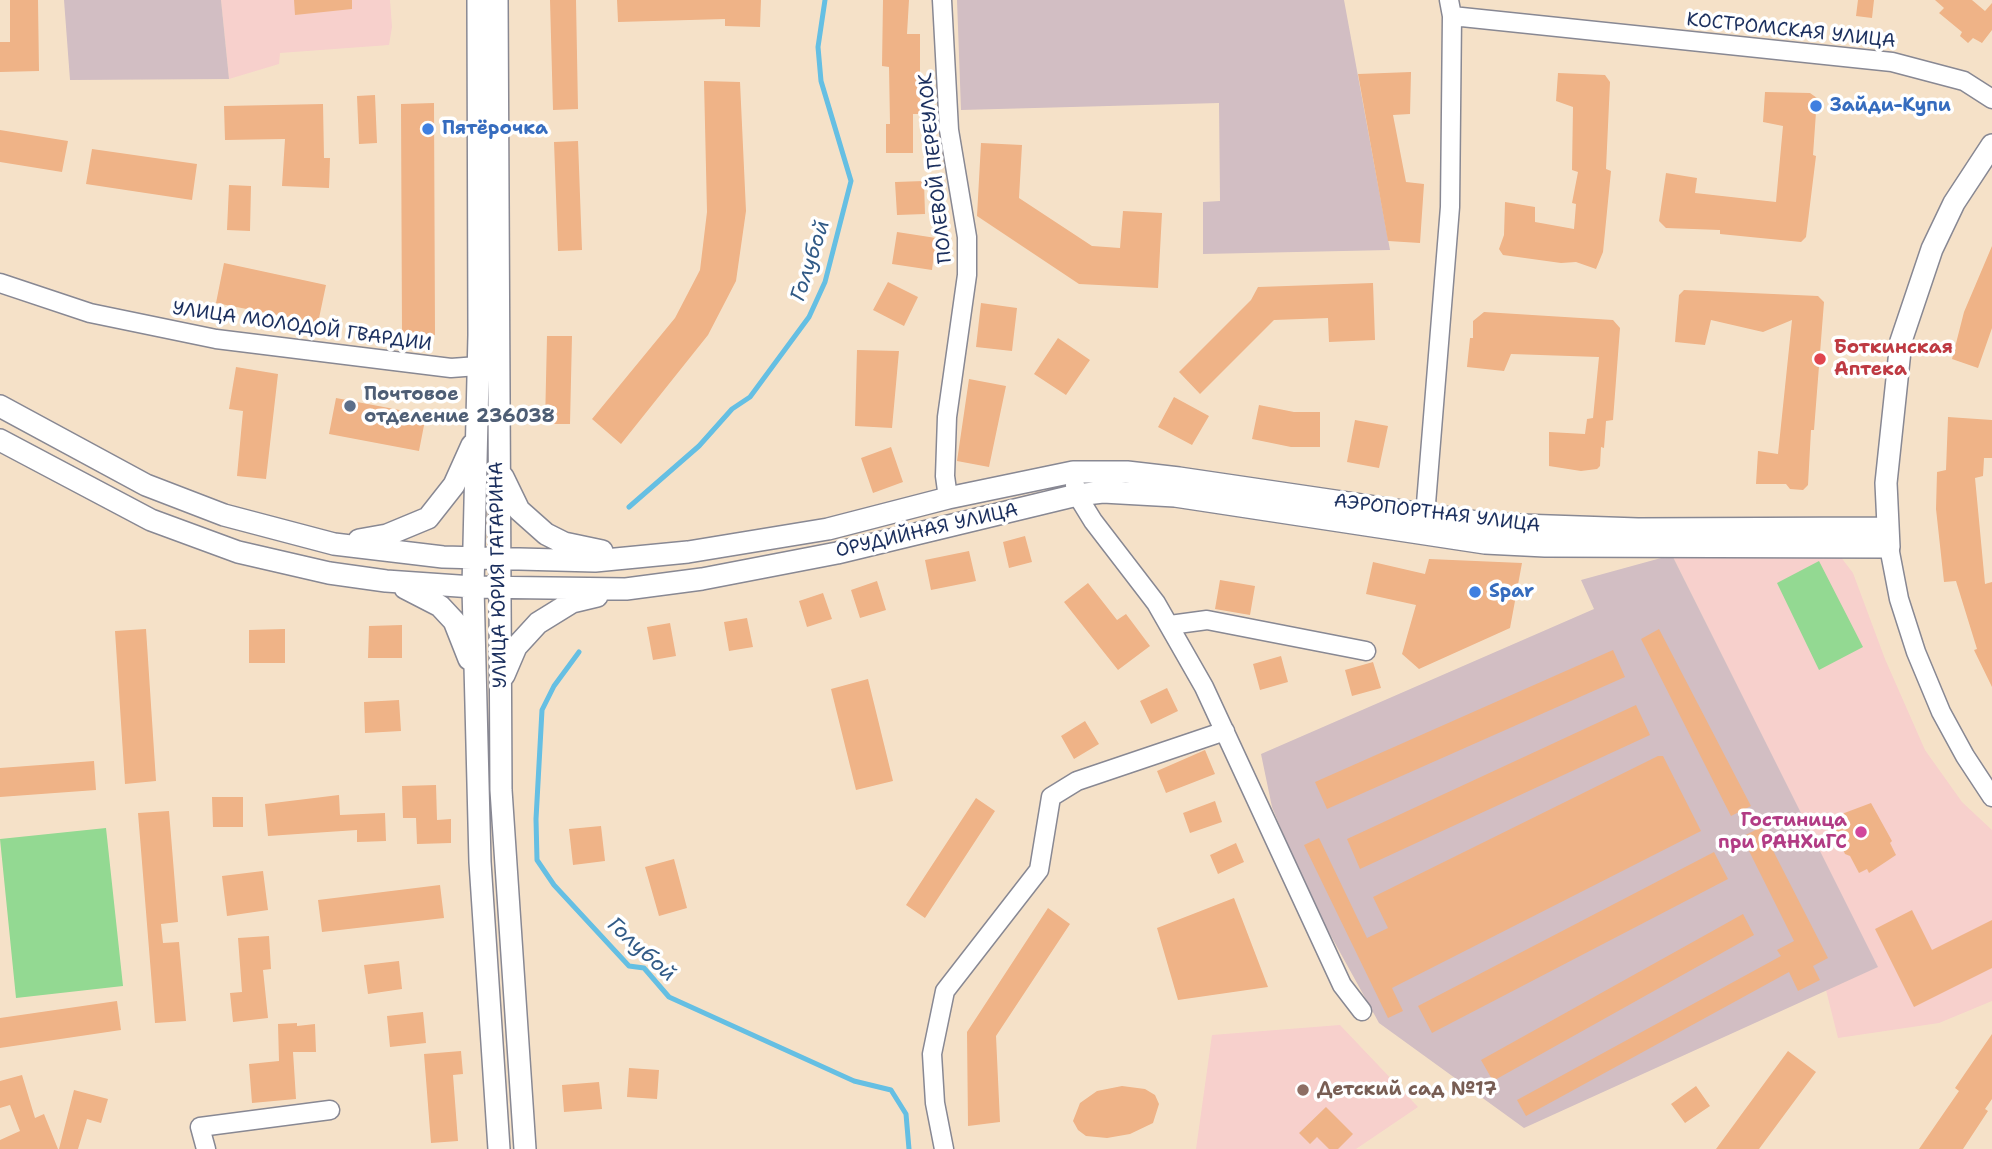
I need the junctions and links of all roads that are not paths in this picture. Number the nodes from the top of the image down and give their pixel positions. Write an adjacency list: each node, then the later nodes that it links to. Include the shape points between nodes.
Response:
1 (478, 0): 8 (main road, УЛИЦА ЮРИЯ ГАГАРИНА)
2 (497, 0): 12 (main road, УЛИЦА ЮРИЯ ГАГАРИНА)
3 (942, 0): 15 (street, ПОЛЕВОЙ ПЕРЕУЛОК, via 949,130 967,237 967,275 947,417)
4 (1450, 8): 5 (street, КОСТРОМСКАЯ УЛИЦА, via 1892,62 1964,81); 16 (street, via 1450,207)
5 (1992, 99)
6 (1992, 145): 17 (main road, via 1954,203 1932,249 1901,341 1891,416)
7 (0, 282): 8 (street, УЛИЦА МОЛОДОЙ ГВАРДИИ, via 90,313 216,339 451,368)
8 (478, 366): 10 (main road, УЛИЦА ЮРИЯ ГАГАРИНА)
9 (0, 406): 18 (main road, ОРУДИЙНАЯ УЛИЦА, via 108,466 186,501 254,525)
10 (476, 436): 18 (main road, via 454,485 428,518 387,535); 19 (main road, УЛИЦА ЮРИЯ ГАГАРИНА)
11 (0, 440): 22 (main road, via 111,501 193,537 284,564)
12 (498, 462): 20 (main road, УЛИЦА ЮРИЯ ГАГАРИНА); 21 (main road, via 519,510 546,534)
13 (1073, 472): 14 (street); 15 (main road, ОРУДИЙНАЯ УЛИЦА); 16 (main road, АЭРОПОРТНАЯ УЛИЦА, via 1179,478)
14 (1077, 495): 17 (main road, АЭРОПОРТНАЯ УЛИЦА, via 1130,492 1175,496 1485,543 1545,546); 25 (main road, ОРУДИЙНАЯ УЛИЦА, via 837,553); 26 (street)
15 (948, 498): 21 (main road, ОРУДИЙНАЯ УЛИЦА, via 828,528)
16 (1425, 516): 17 (main road, АЭРОПОРТНАЯ УЛИЦА, via 1491,524)
17 (1888, 538): 31 (street, via 1899,599 1916,652 1941,712)
18 (334, 544): 19 (main road, ОРУДИЙНАЯ УЛИЦА)
19 (473, 558): 20 (main road, ОРУДИЙНАЯ УЛИЦА); 23 (main road, УЛИЦА ЮРИЯ ГАГАРИНА)
20 (499, 558): 21 (main road, ОРУДИЙНАЯ УЛИЦА); 24 (main road, УЛИЦА ЮРИЯ ГАГАРИНА)
21 (630, 559)
22 (386, 582): 23 (main road, ОРУДИЙНАЯ УЛИЦА); 29 (main road, via 424,596 454,621)
23 (473, 587): 24 (main road, ОРУДИЙНАЯ УЛИЦА); 29 (main road, УЛИЦА ЮРИЯ ГАГАРИНА)
24 (499, 588): 25 (main road, ОРУДИЙНАЯ УЛИЦА); 28 (main road, УЛИЦА ЮРИЯ ГАГАРИНА)
25 (626, 589): 28 (main road, via 572,602 538,623 516,647)
26 (1170, 625): 27 (street, via 1207,620); 30 (street)
27 (1366, 651)
28 (500, 683): 36 (main road, УЛИЦА ЮРИЯ ГАГАРИНА, via 504,859)
29 (476, 685): 35 (main road, УЛИЦА ЮРИЯ ГАГАРИНА, via 480,862)
30 (1225, 731): 32 (street, via 1342,985); 37 (street, via 1077,781 1051,797 1039,870 945,991 932,1054)
31 (1992, 797)
32 (1362, 1012)
33 (330, 1110): 34 (street, via 200,1127)
34 (206, 1149)
35 (499, 1149)
36 (525, 1149)
37 (944, 1149)

